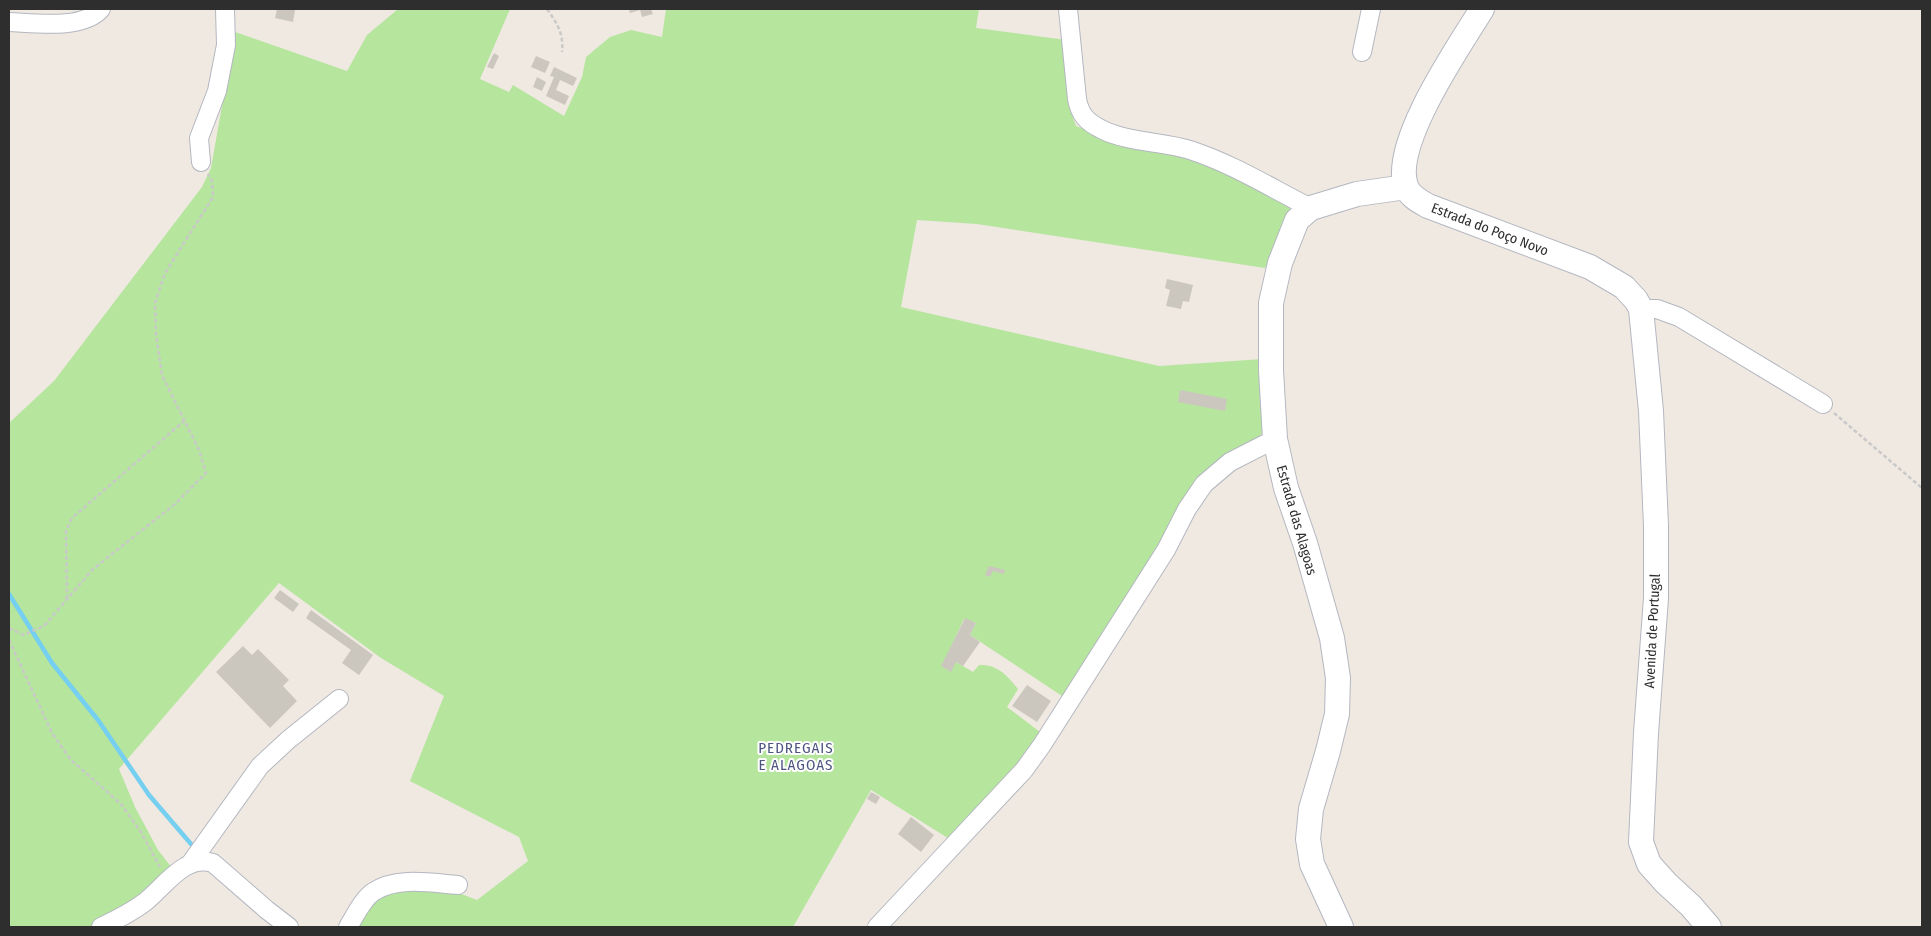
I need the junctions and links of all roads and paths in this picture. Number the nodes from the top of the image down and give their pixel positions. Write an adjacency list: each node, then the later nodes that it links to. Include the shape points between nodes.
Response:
1 (101, 9): 7 (street, via 87,20 72,23)
2 (225, 9): 10 (street, via 226,45 217,91 199,138)
3 (546, 9): 8 (path, via 560,29)
4 (1068, 9): 12 (street, via 1077,99 1084,118 1103,130 1189,150 1223,163)
5 (1371, 9): 9 (street)
6 (1482, 9): 11 (street, via 1449,63 1413,133 1406,157)
7 (9, 22)
8 (562, 52)
9 (1362, 52)
10 (201, 162): 15 (path, via 212,181 212,197 165,273 155,303 162,375)
11 (1406, 187): 12 (street, via 1357,194); 13 (street, Estrada do Poço Novo, via 1415,199 1428,206 1590,267 1624,287)
12 (1311, 208): 16 (street, Estrada das Alagoas, via 1297,220 1280,263 1271,302)
13 (1641, 309): 14 (street, via 1657,309 1680,317); 30 (street, Avenida de Portugal, via 1652,411 1656,598 1641,842 1649,864)
14 (1823, 404): 17 (path)
15 (184, 421): 18 (path, via 72,518 66,531); 18 (path, via 199,450 206,473 175,504 93,569)
16 (1275, 439): 28 (street, via 1230,462 1204,484 1166,550 1028,764); 29 (street, Estrada das Alagoas, via 1286,488 1332,638 1338,678 1337,714 1311,809 1308,839 1312,864)
17 (1922, 488)
18 (67, 599): 19 (path, via 44,626 23,635)
19 (9, 628)
20 (9, 640): 23 (path, via 52,733 71,760 121,804)
21 (339, 699): 22 (street, via 260,766)
22 (190, 864): 23 (street); 26 (street, via 203,860 213,863)
23 (168, 879): 25 (street, via 146,902)
24 (458, 885): 27 (street, via 394,884 372,892)
25 (101, 927)
26 (289, 927)
27 (348, 927)
28 (877, 927)
29 (1341, 927)
30 (1709, 927)

